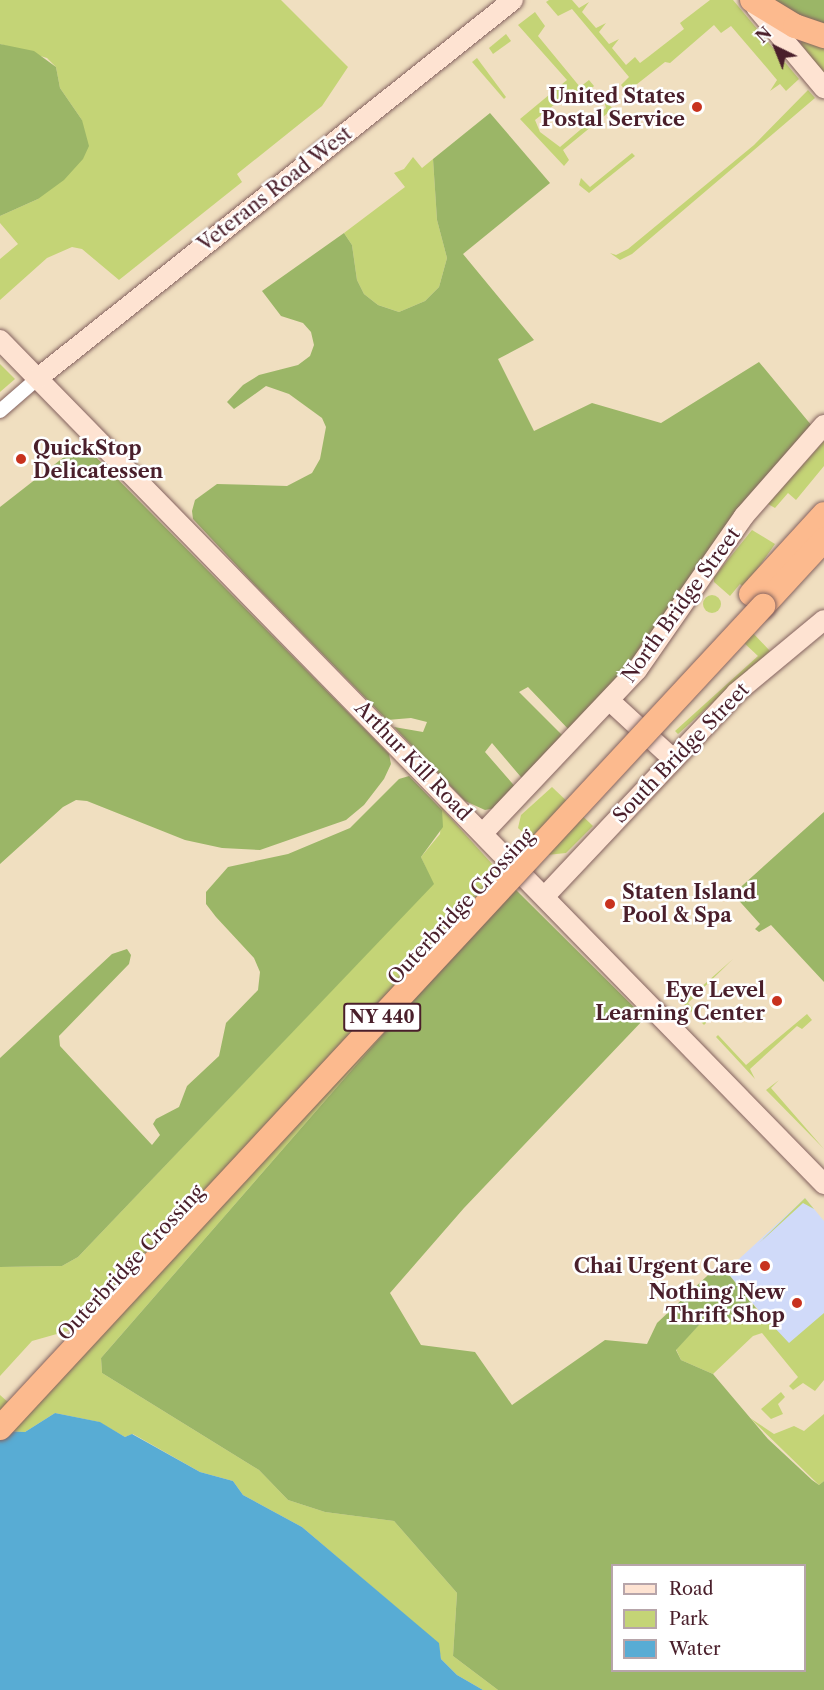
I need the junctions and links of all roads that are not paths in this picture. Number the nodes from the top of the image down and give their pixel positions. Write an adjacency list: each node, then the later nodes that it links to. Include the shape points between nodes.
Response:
1 (513, 0): 6 (street, Veterans Road West)
2 (751, 0): 3 (highway, via 795,26); 4 (street)
3 (824, 36)
4 (824, 88)
5 (0, 340): 6 (street, Arthur Kill Road)
6 (38, 378): 7 (street); 15 (street, Arthur Kill Road)
7 (0, 411)
8 (824, 425): 13 (street, North Bridge Street, via 744,516 681,612)
9 (824, 514): 11 (highway, Outerbridge Crossing / NY 440)
10 (819, 546): 11 (highway, Outerbridge Crossing / NY 440)
11 (757, 600): 18 (highway, Outerbridge Crossing / NY 440); 19 (highway, Outerbridge Crossing / NY 440, bridge)
12 (824, 620): 14 (street, South Bridge Street, via 736,693)
13 (610, 701): 14 (street); 15 (street, North Bridge Street)
14 (672, 758): 16 (street, South Bridge Street)
15 (483, 833): 16 (street, Arthur Kill Road)
16 (545, 896): 17 (street, Arthur Kill Road)
17 (824, 1184)
18 (0, 1404)
19 (0, 1428)

